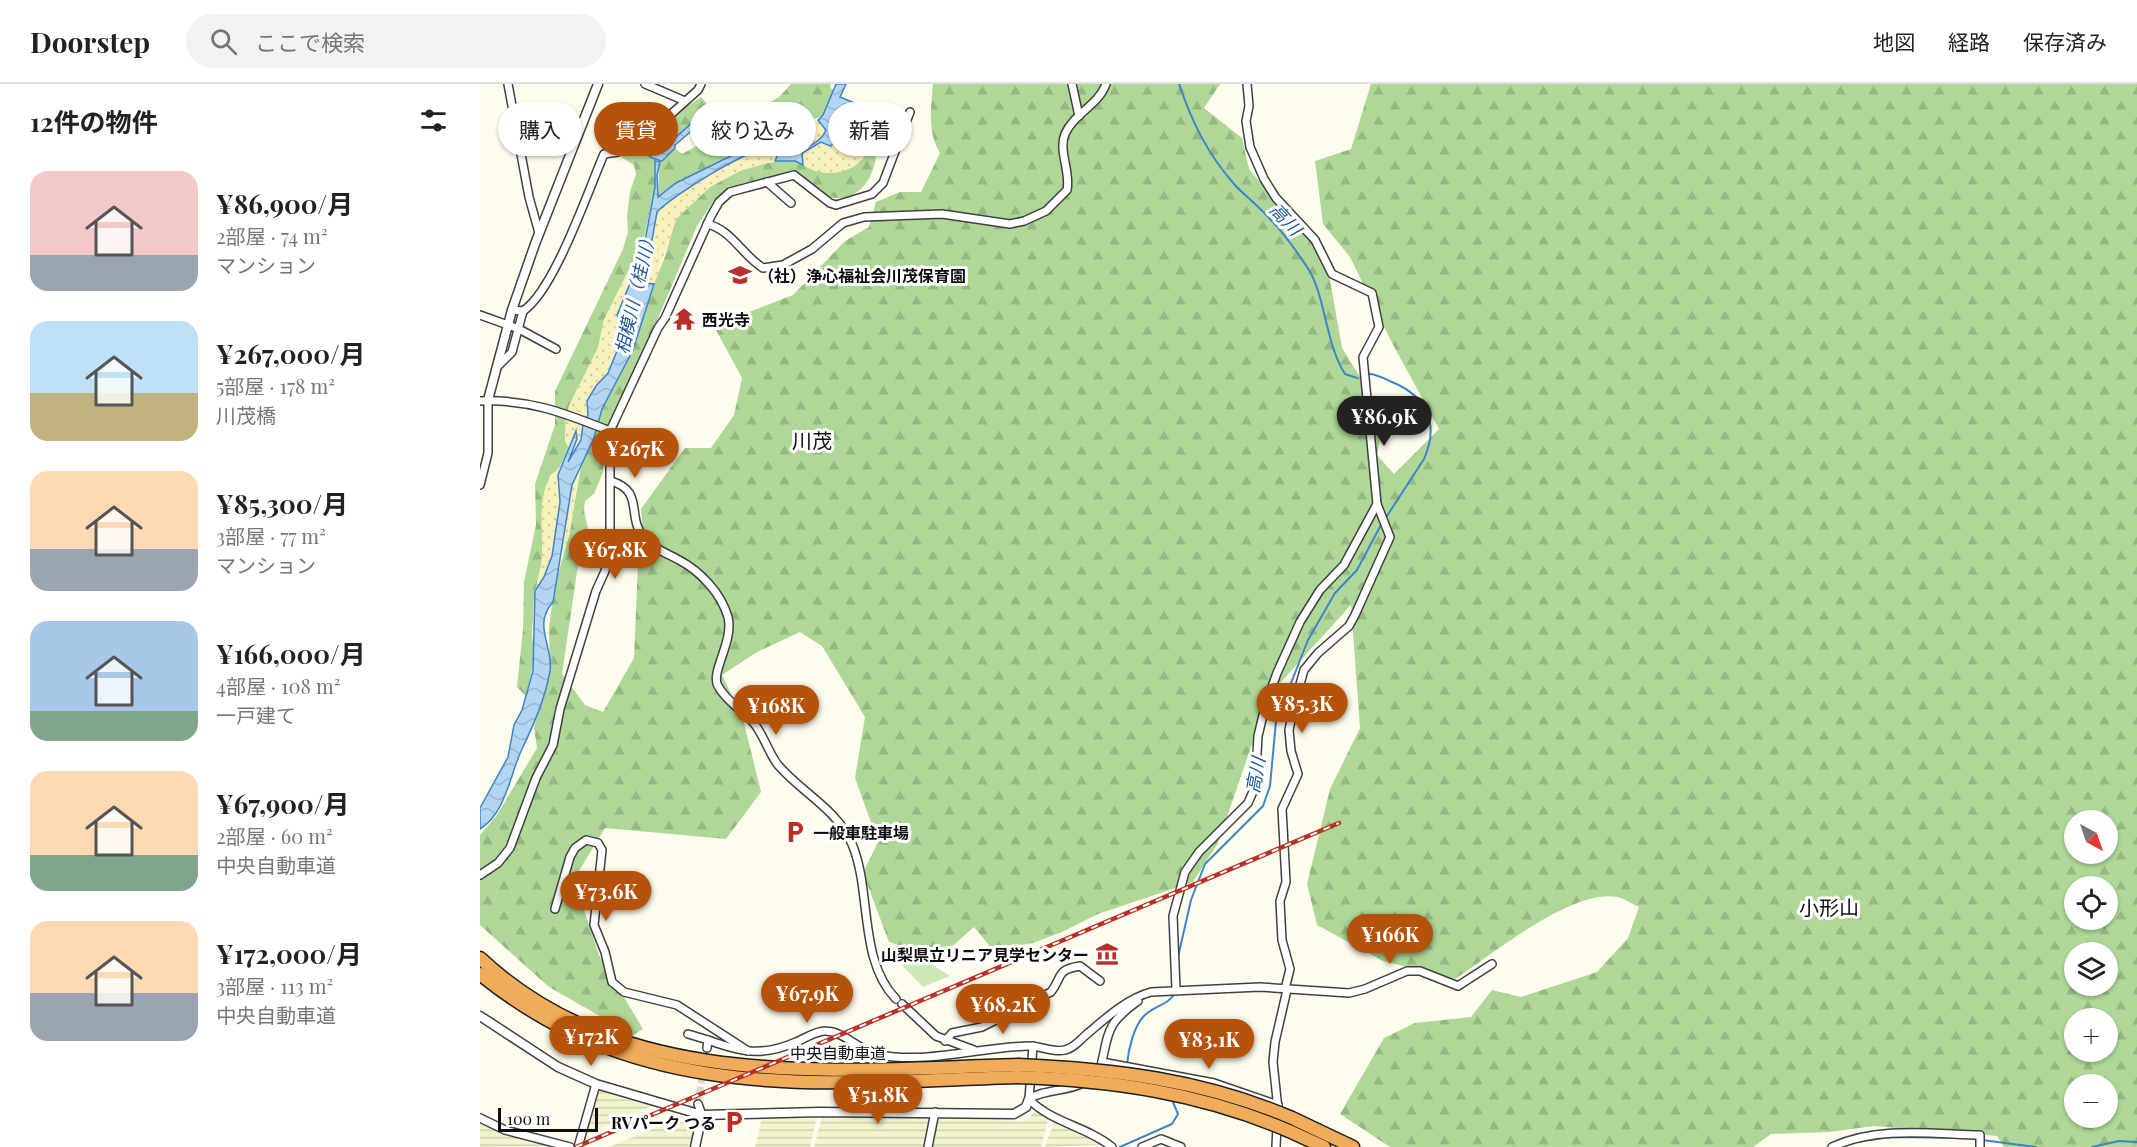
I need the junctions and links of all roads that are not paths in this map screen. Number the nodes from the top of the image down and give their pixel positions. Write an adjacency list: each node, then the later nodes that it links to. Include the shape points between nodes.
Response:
1 (508, 84): 14 (street)
2 (598, 84): 14 (street)
3 (645, 84): 8 (street)
4 (701, 84): 8 (street)
5 (1072, 84): 9 (street)
6 (1106, 84): 9 (street, via 1101,97)
7 (1247, 84): 26 (street, via 1250,147 1264,179 1315,240 1332,274 1372,293 1379,327 1363,357)
8 (684, 101): 16 (street, via 669,116 644,125 618,152 604,154 551,275 539,296)
9 (1079, 117): 13 (street, via 1064,138 1067,190 1046,211 1024,221 993,223 942,214 864,217 843,223 783,265 763,268 748,259 724,230)
10 (893, 156): 11 (street, via 883,183 872,194 836,205 794,175)
11 (767, 183): 12 (street); 13 (street, via 730,192 719,202)
12 (791, 203)
13 (707, 224): 23 (street, via 665,318)
14 (539, 233): 15 (street)
15 (512, 310): 16 (street); 18 (street)
16 (523, 311): 19 (street)
17 (480, 315): 18 (street)
18 (508, 325): 19 (street); 21 (street)
19 (519, 329): 20 (street); 21 (street, via 512,352)
20 (556, 349)
21 (496, 368): 22 (street)
22 (484, 400): 23 (street, via 540,405); 25 (street, via 488,453)
23 (607, 430): 24 (street)
24 (611, 481): 27 (street, via 610,548 605,571 560,709 553,745 510,848); 38 (street, via 631,492 637,529 646,541 699,573 718,597 730,626 715,677 718,687 754,724 781,768 824,805 852,844 874,957 886,987)
25 (480, 485)
26 (1377, 504): 33 (street, via 1344,565 1306,612 1277,674 1258,736 1255,787 1248,803 1199,852 1185,872 1173,916); 34 (street, via 1390,537 1349,626 1318,652 1304,670 1289,730 1298,774 1282,809 1286,882 1280,900 1281,921 1290,969)
27 (480, 874)
28 (555, 909): 40 (street, via 575,849 586,840 598,843 602,850 594,925 609,976 617,989 677,1005)
29 (480, 958): 43 (highway, 中央自動車道, via 527,996 572,1021 624,1042 683,1057 719,1064 795,1069)
30 (1492, 964): 34 (street, via 1458,986 1420,971 1407,971 1349,993)
31 (480, 974): 43 (highway, 中央自動車道, via 518,1003 586,1041 691,1072 812,1082)
32 (1100, 981): 38 (street, via 1080,966 1068,968 1058,976 1051,992 982,1027 952,1034)
33 (1176, 989): 34 (street); 35 (street)
34 (1286, 990): 47 (street, via 1273,1062)
35 (1151, 992): 39 (street, via 1122,1006 1069,1049); 42 (street, via 1111,1026)
36 (480, 1016): 44 (street, via 558,1067)
37 (688, 1034): 40 (street, via 707,1044)
38 (945, 1041): 41 (street)
39 (1032, 1046): 41 (street); 45 (street)
40 (748, 1051): 41 (street, via 780,1049 824,1030 875,1055 889,1057)
41 (976, 1051)
42 (1102, 1062): 45 (street, via 1098,1074 1079,1085); 47 (street, via 1214,1083)
43 (1018, 1071): 60 (highway, 中央自動車道, bridge, via 1166,1092 1238,1110); 61 (highway, 中央自動車道, bridge, via 1132,1073 1168,1079 1234,1095)
44 (596, 1084): 49 (street); 54 (street)
45 (1029, 1099): 48 (street, via 1026,1107 1014,1114); 52 (street)
46 (698, 1104): 49 (street)
47 (1278, 1105): 59 (street)
48 (935, 1112): 49 (street); 56 (street)
49 (702, 1115): 55 (street)
50 (480, 1118): 53 (street, via 505,1130)
51 (1980, 1142): 62 (street, via 1886,1134 1848,1140)
52 (1107, 1145)
53 (570, 1147)
54 (578, 1147)
55 (695, 1147)
56 (928, 1147)
57 (1142, 1147): 58 (street, via 1161,1139)
58 (1181, 1147)
59 (1276, 1147)
60 (1324, 1147)
61 (1353, 1147)
62 (1832, 1147)

